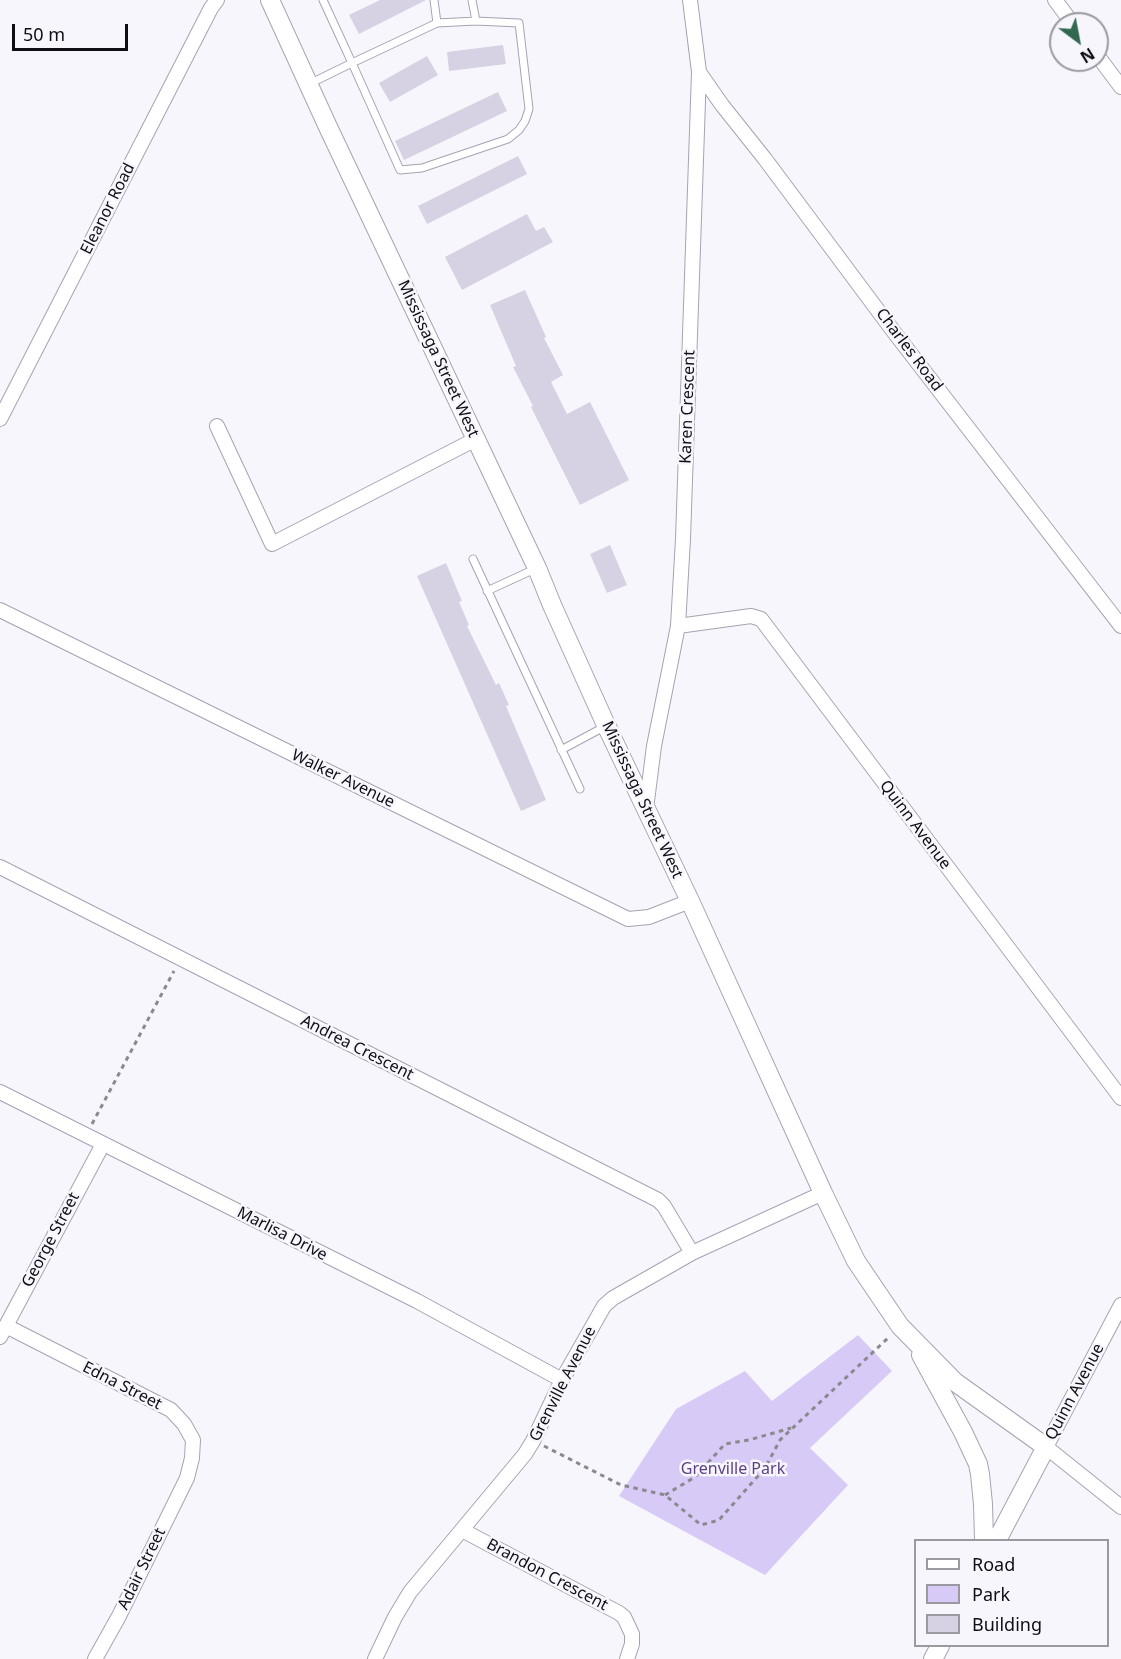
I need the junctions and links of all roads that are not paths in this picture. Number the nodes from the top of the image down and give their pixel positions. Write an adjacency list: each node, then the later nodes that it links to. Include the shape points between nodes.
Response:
1 (217, 0): 14 (street, Eleanor Road)
2 (270, 0): 12 (street, Mississaga Street West)
3 (323, 0): 9 (lane)
4 (434, 0): 8 (lane)
5 (472, 0): 7 (lane)
6 (690, 0): 11 (street, Karen Crescent)
7 (476, 21): 8 (lane); 9 (lane, via 519,23 529,110 519,130 508,139 465,154 422,168 400,170)
8 (437, 23): 9 (lane)
9 (352, 63): 12 (lane)
10 (1109, 71): 13 (street)
11 (699, 72): 21 (street, Karen Crescent); 22 (street, Charles Road)
12 (309, 84): 16 (street, Mississaga Street West)
13 (1121, 87)
14 (0, 419)
15 (217, 426): 16 (street, via 272,544)
16 (476, 439): 18 (street, Mississaga Street West)
17 (473, 559): 19 (lane)
18 (537, 568): 19 (lane); 23 (street, Mississaga Street West)
19 (488, 591): 24 (lane)
20 (0, 610): 28 (street, Walker Avenue, via 628,919 649,917)
21 (678, 626): 26 (street, Karen Crescent, via 654,746); 30 (street, Quinn Avenue, via 751,616 761,619)
22 (1121, 627)
23 (606, 725): 24 (lane); 26 (street, Mississaga Street West)
24 (561, 750): 25 (lane)
25 (580, 789)
26 (646, 811): 28 (street, Mississaga Street West)
27 (0, 867): 33 (street, Andrea Crescent, via 658,1200)
28 (690, 901): 32 (street, Mississaga Street West)
29 (0, 1092): 31 (street, Marlisa Drive)
30 (1121, 1098)
31 (103, 1144): 35 (street, George Street); 37 (street, Marlisa Drive, via 417,1301)
32 (823, 1193): 33 (street, Grenville Avenue); 36 (street, Mississaga Street West, via 856,1261)
33 (692, 1253): 37 (street, Grenville Avenue, via 604,1306)
34 (1121, 1305): 38 (street, Quinn Avenue)
35 (3, 1331): 39 (street, Edna Street, via 171,1410 193,1440)
36 (905, 1331): 38 (street, Mississaga Street West, via 956,1382); 42 (street, via 978,1464)
37 (562, 1380): 41 (street, Grenville Avenue, via 525,1454)
38 (1046, 1447): 40 (street); 43 (street)
39 (187, 1478): 44 (street, Adair Street)
40 (1121, 1507)
41 (462, 1530): 45 (street, Grenville Avenue, via 410,1592); 46 (street, Brandon Crescent, via 619,1613 632,1634)
42 (984, 1539)
43 (998, 1539)
44 (95, 1659)
45 (375, 1659)
46 (627, 1659)

